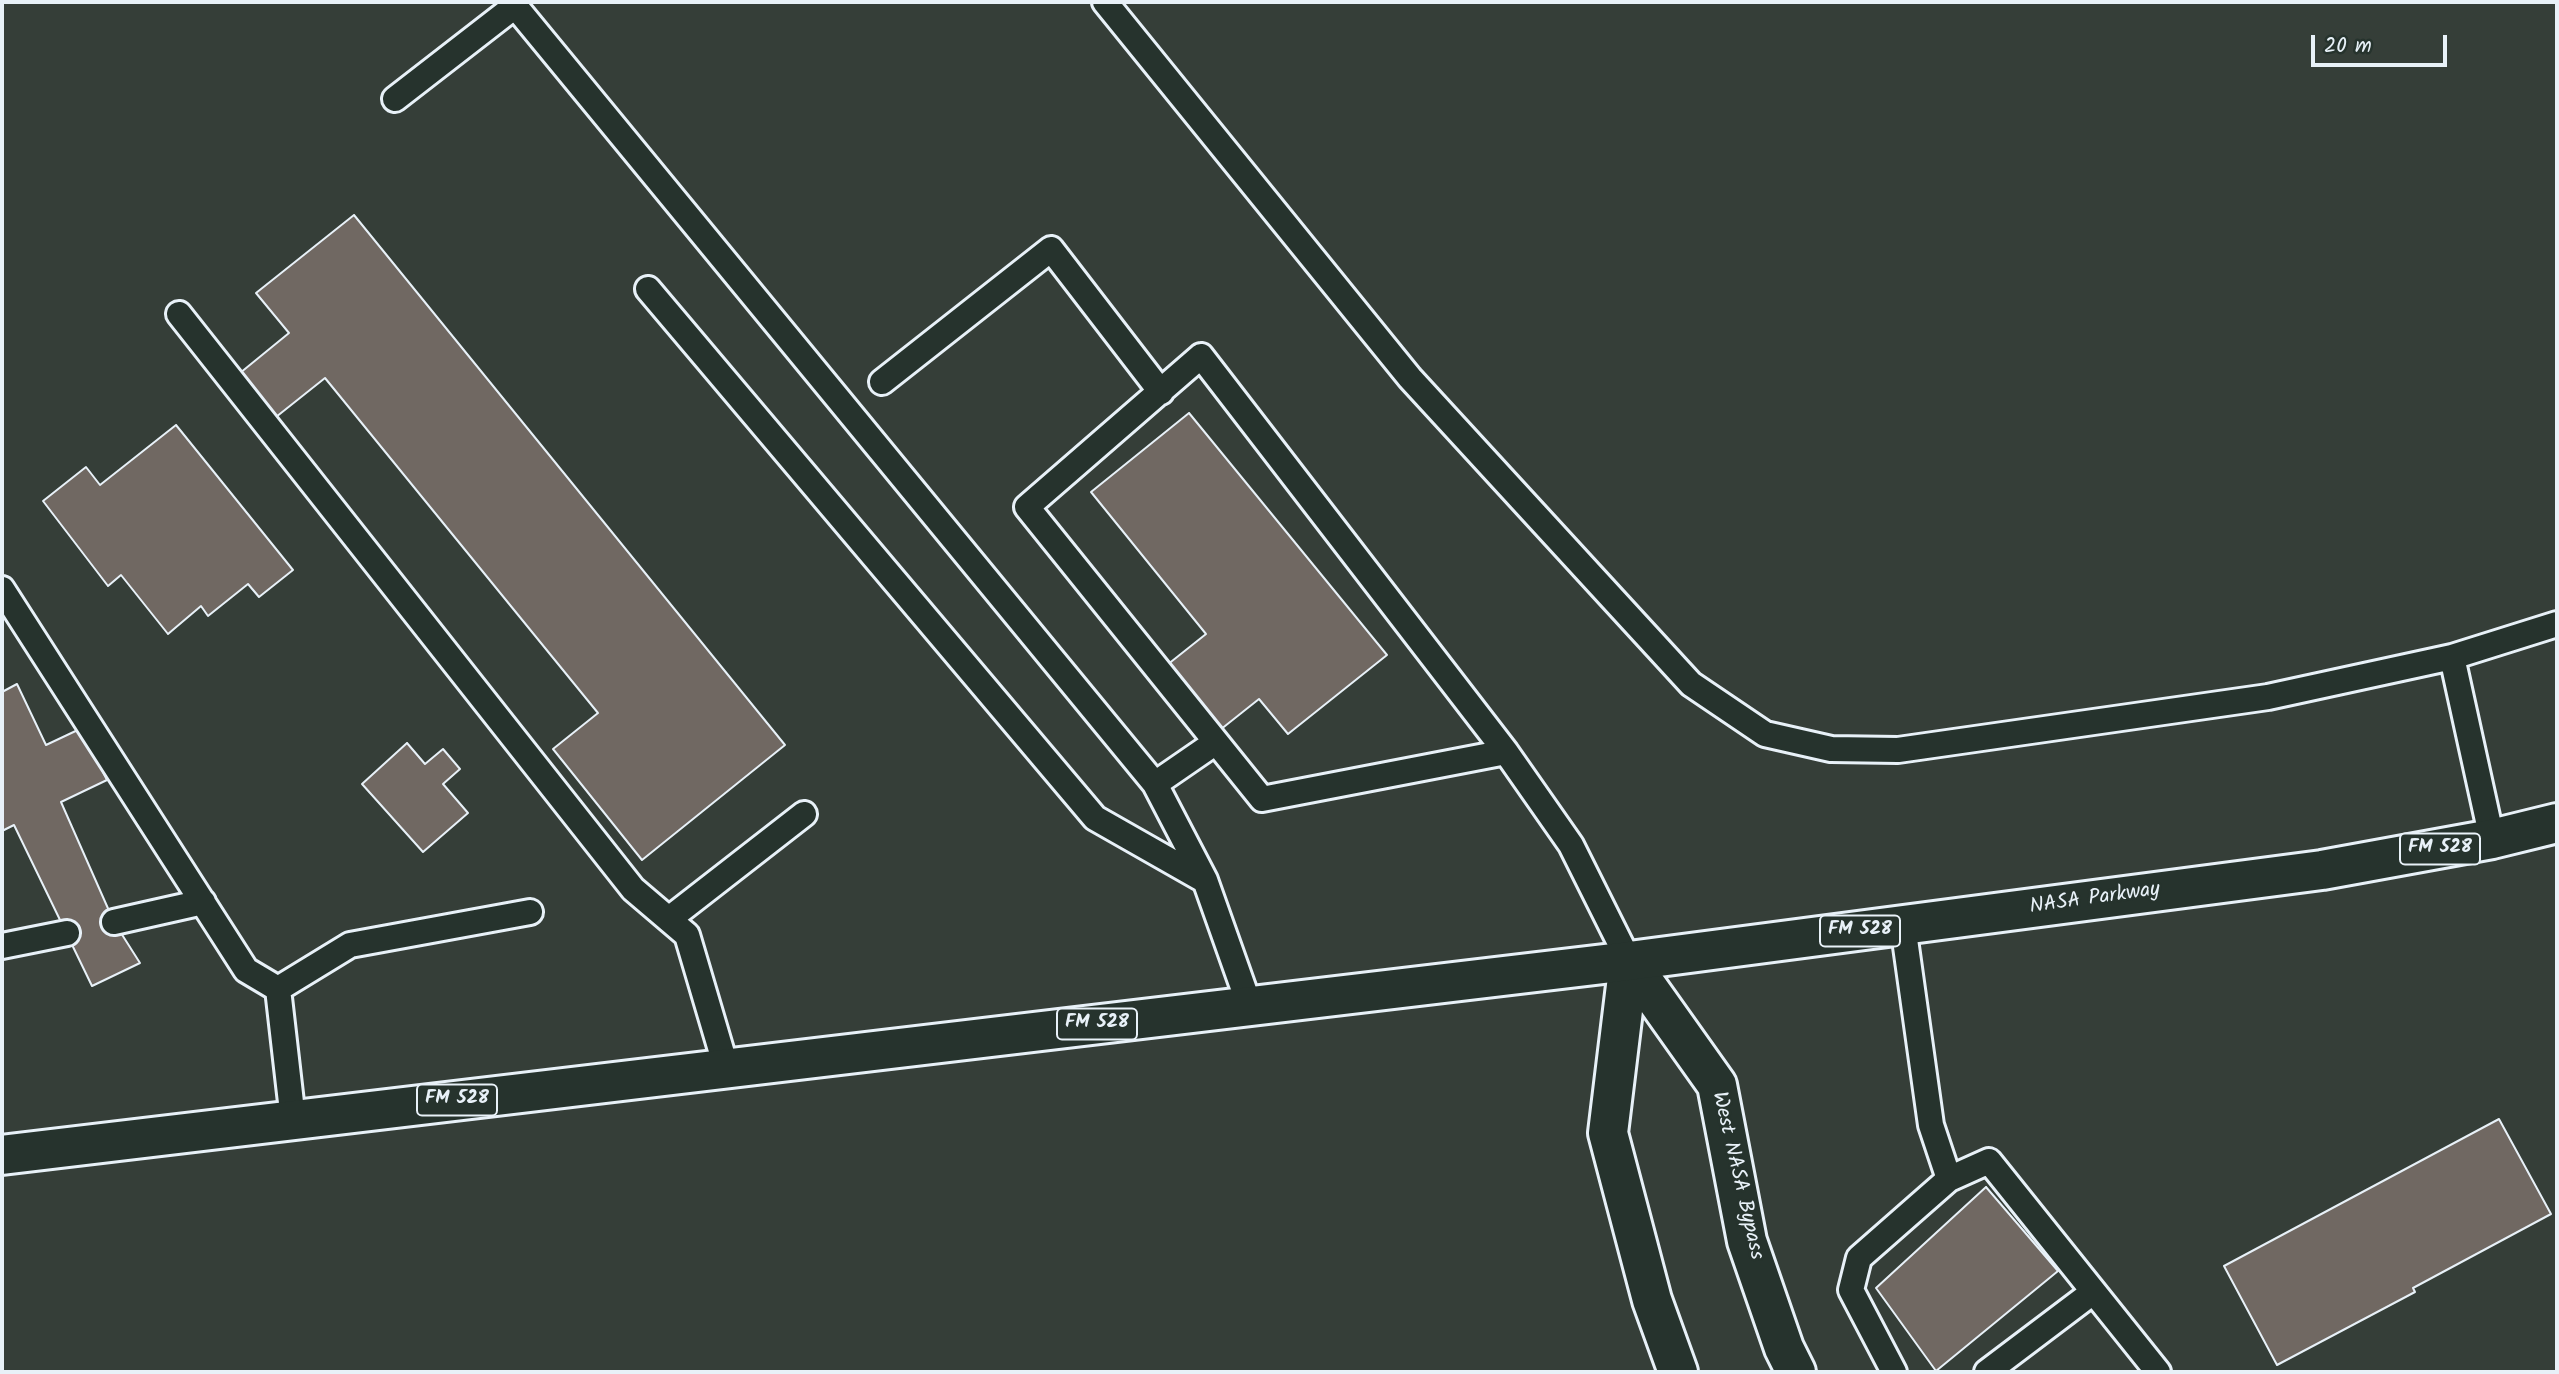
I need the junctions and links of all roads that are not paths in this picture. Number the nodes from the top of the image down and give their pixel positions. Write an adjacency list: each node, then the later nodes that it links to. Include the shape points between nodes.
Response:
1 (1105, 2): 9 (lane, via 1410,378 1691,684 1765,734 1831,749 1898,750 2268,696)
2 (395, 100): 12 (lane, via 515,6)
3 (648, 289): 16 (lane, via 1095,818)
4 (179, 314): 19 (lane, via 633,889)
5 (882, 382): 6 (lane, via 1051,249)
6 (1161, 392): 10 (lane, via 1027,507); 11 (lane, via 1201,356)
7 (2, 589): 17 (lane)
8 (2557, 624): 9 (lane)
9 (2452, 657): 15 (lane)
10 (1216, 742): 11 (lane, via 1262,799); 12 (lane)
11 (1506, 752): 24 (lane, via 1570,845)
12 (1155, 783): 16 (lane)
13 (804, 814): 19 (lane)
14 (2557, 823): 15 (main road, NASA Parkway / FM 528)
15 (2492, 839): 21 (main road, NASA Parkway / FM 528, via 2322,870)
16 (1205, 880): 26 (lane)
17 (203, 902): 20 (lane); 25 (lane, via 246,970)
18 (530, 912): 25 (lane, via 350,945)
19 (668, 919): 27 (lane, via 687,935)
20 (114, 922)
21 (1903, 925): 24 (main road, NASA Parkway / FM 528); 30 (lane, via 1931,1125)
22 (67, 933): 23 (lane)
23 (2, 946)
24 (1629, 961): 26 (main road, FM 528); 32 (main road, via 1608,1133 1652,1300); 33 (main road, West NASA Bypass, via 1717,1085 1746,1241)
25 (278, 989): 28 (lane)
26 (1250, 1007): 27 (main road, FM 528)
27 (726, 1066): 28 (main road, FM 528)
28 (293, 1120): 29 (main road, FM 528)
29 (2, 1155)
30 (1949, 1178): 31 (lane, via 1989,1161); 34 (lane, via 1859,1258 1851,1290)
31 (2093, 1292): 35 (lane); 36 (lane)
32 (1678, 1372)
33 (1796, 1372)
34 (1894, 1372)
35 (1987, 1372)
36 (2158, 1372)

